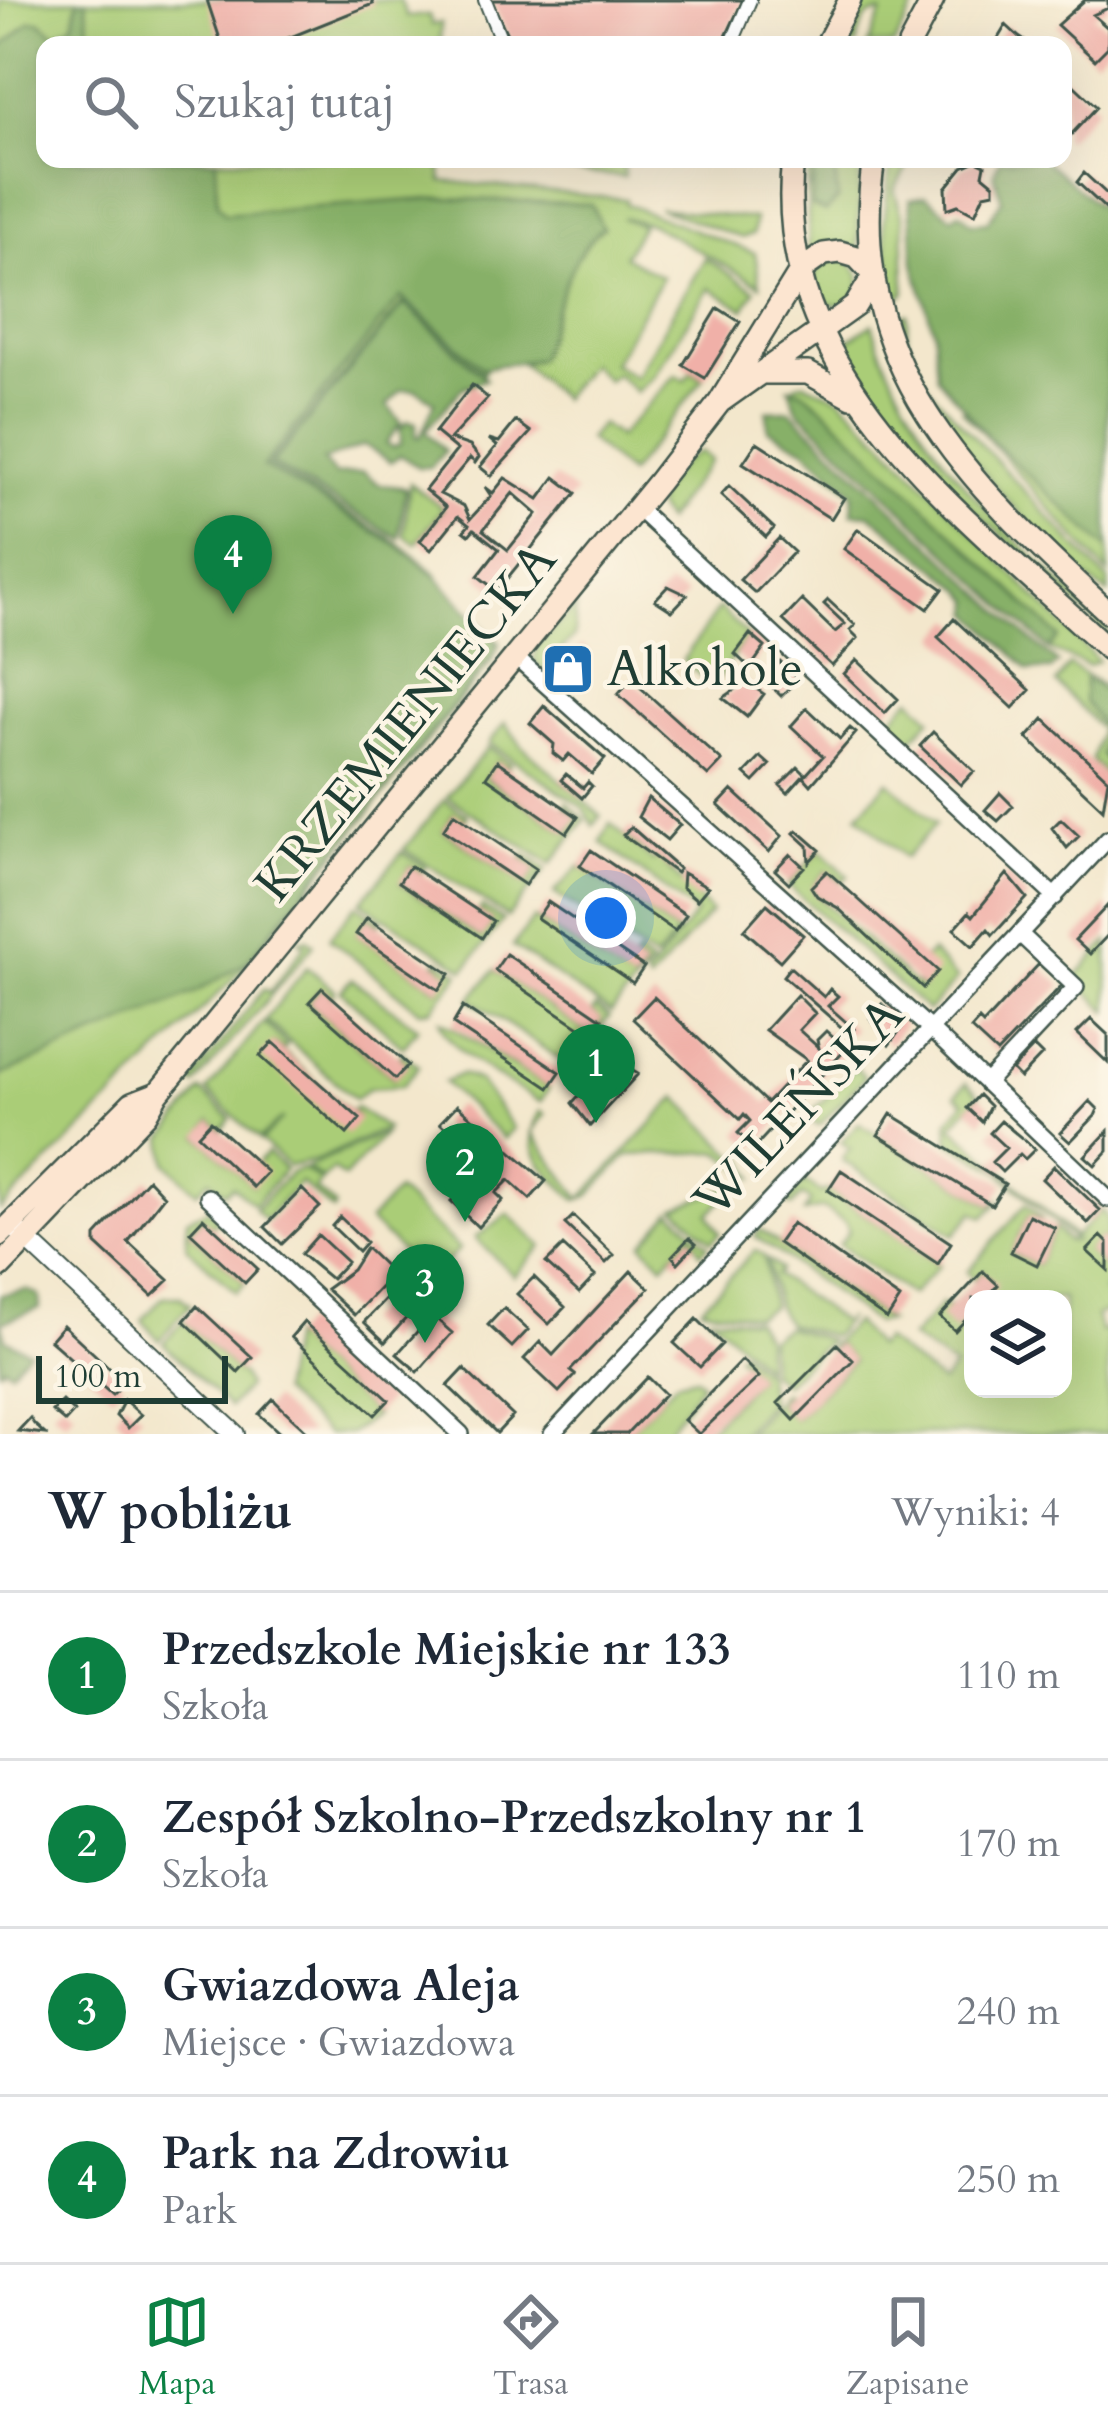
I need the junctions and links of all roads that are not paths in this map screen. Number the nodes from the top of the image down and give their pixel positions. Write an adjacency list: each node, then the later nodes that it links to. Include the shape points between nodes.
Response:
1 (484, 0): 5 (street)
2 (750, 0): 6 (street)
3 (850, 0): 7 (main road)
4 (933, 0): 8 (main road)
5 (499, 36)
6 (735, 36)
7 (831, 36)
8 (914, 36)
9 (793, 168): 11 (main road)
10 (873, 168): 13 (main road)
11 (791, 217): 12 (main road); 14 (main road)
12 (801, 270): 13 (main road, via 840,252); 14 (main road, KRZEMIENIECKA); 15 (main road)
13 (874, 275): 15 (main road, KRZEMIENIECKA, via 855,306); 20 (main road, via 902,372 949,451)
14 (776, 304): 17 (main road, KRZEMIENIECKA)
15 (821, 331): 16 (main road, KRZEMIENIECKA); 18 (main road)
16 (763, 373): 17 (main road, KRZEMIENIECKA); 18 (main road, via 808,373)
17 (718, 403): 19 (main road, KRZEMIENIECKA)
18 (861, 404): 21 (main road, via 924,475)
19 (638, 508): 22 (main road, KRZEMIENIECKA); 24 (street)
20 (1108, 612)
21 (1108, 649)
22 (515, 657): 26 (street); 30 (main road, KRZEMIENIECKA, via 158,1093 132,1103)
23 (1108, 839): 24 (street, WILEŃSKA)
24 (1055, 897): 25 (street, WILEŃSKA)
25 (1021, 934): 26 (street, WILEŃSKA); 27 (street, via 1076,987)
26 (930, 1029): 27 (street); 34 (street, WILEŃSKA)
27 (986, 1082): 29 (street)
28 (208, 1197): 33 (street)
29 (1108, 1199)
30 (13, 1233): 31 (main road, KRZEMIENIECKA); 32 (street)
31 (0, 1267)
32 (235, 1434)
33 (460, 1434)
34 (552, 1434)

